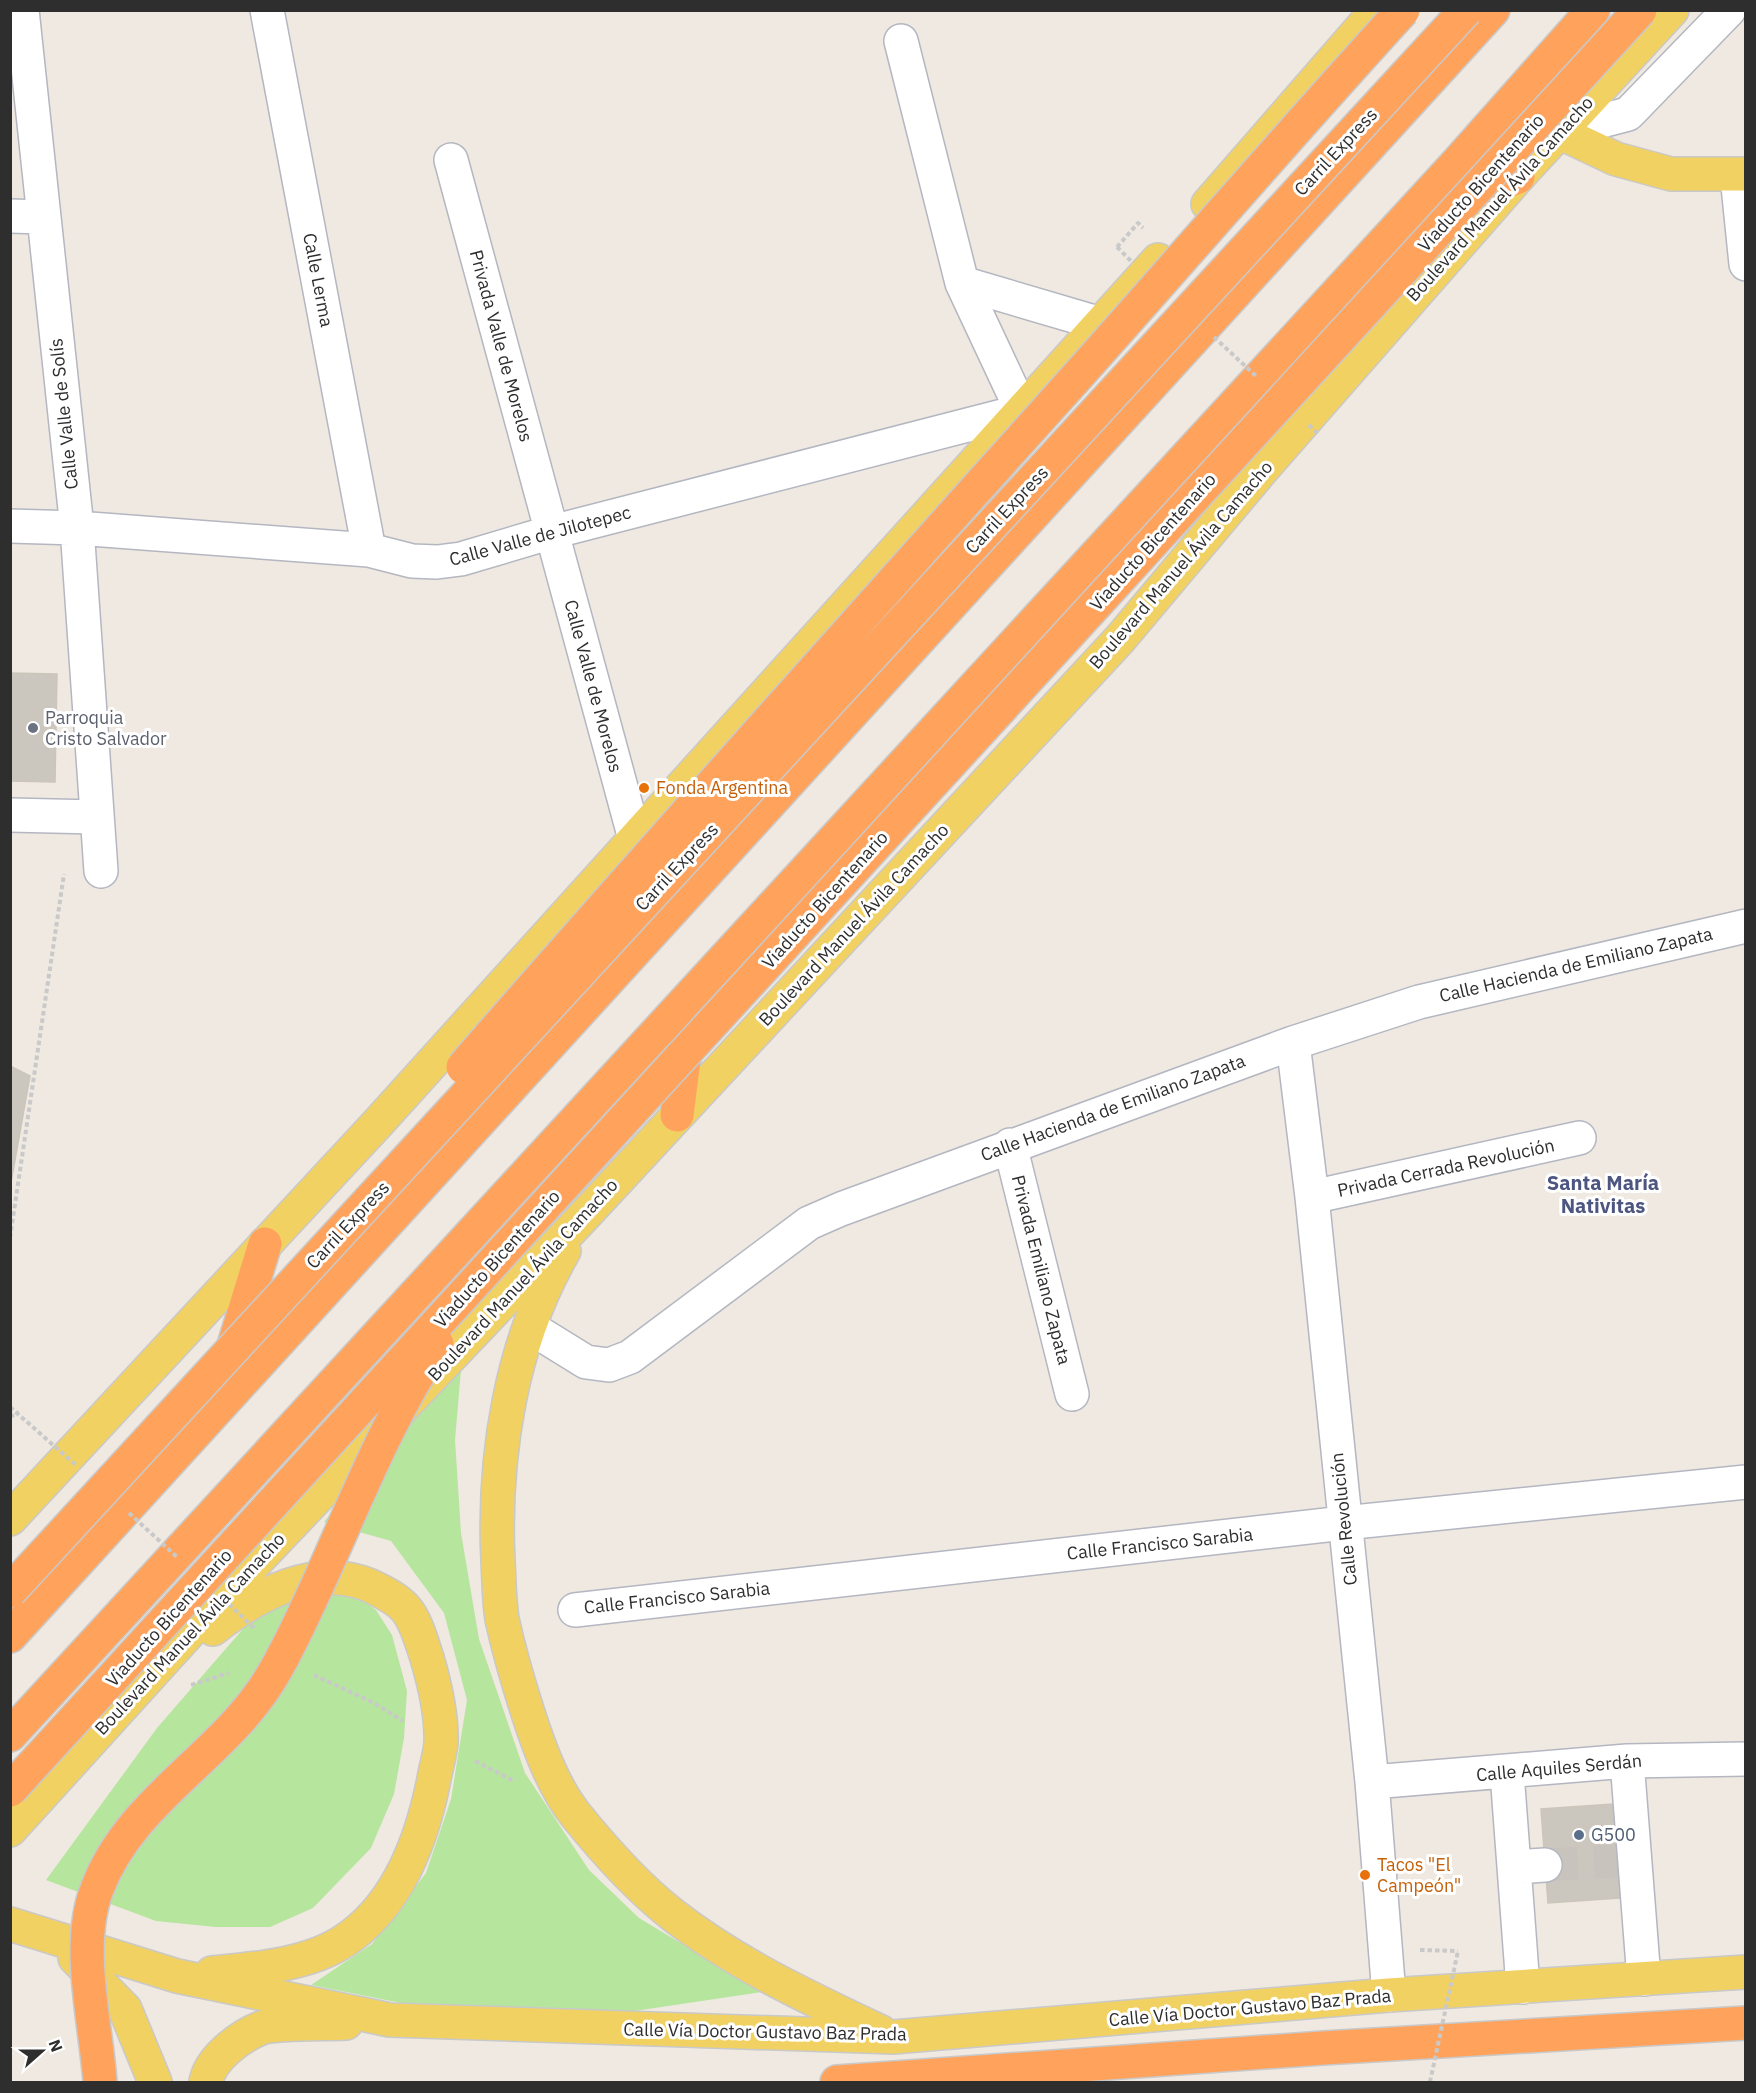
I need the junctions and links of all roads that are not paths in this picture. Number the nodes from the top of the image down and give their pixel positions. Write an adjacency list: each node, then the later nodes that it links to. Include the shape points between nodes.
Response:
1 (22, 10): 17 (street, Calle Valle de Solís)
2 (267, 10): 26 (street, Calle Lerma)
3 (1377, 10): 21 (main road)
4 (1403, 10): 49 (highway, bridge, via 574,940 346,1203)
5 (1466, 10): 50 (highway, Carril Express, bridge)
6 (1493, 10): 43 (highway)
7 (1593, 10): 18 (highway)
8 (1640, 10): 40 (highway, Viaducto Bicentenario, bridge)
9 (1672, 10): 12 (main road, Boulevard Manuel Ávila Camacho)
10 (1729, 10): 12 (street, via 1628,114)
11 (901, 41): 20 (street)
12 (1559, 132): 14 (main road, via 1616,159 1671,174); 15 (main road, Boulevard Manuel Ávila Camacho)
13 (451, 160): 25 (street, Privada Valle de Morelos)
14 (1741, 175): 19 (street)
15 (1518, 177): 18 (highway); 34 (main road, Boulevard Manuel Ávila Camacho, via 1120,639)
16 (10, 216): 17 (street)
17 (43, 217): 24 (street, Calle Valle de Solís)
18 (1405, 219): 32 (highway)
19 (1746, 264)
20 (962, 283): 21 (street); 22 (street)
21 (1101, 324): 22 (main road)
22 (1022, 411): 25 (street, Calle Valle de Jilotepec); 29 (main road)
23 (10, 526): 24 (street, Calle Valle de Jilotepec)
24 (77, 528): 26 (street, Calle Valle de Jilotepec); 28 (street, Calle Valle de Solís)
25 (552, 532): 26 (street, Calle Valle de Jilotepec, via 437,562 412,561); 29 (street, Calle Valle de Morelos)
26 (369, 550)
27 (10, 815): 28 (street)
28 (84, 817): 30 (street, Calle Valle de Solís)
29 (635, 839): 39 (main road)
30 (101, 871)
31 (1746, 926): 33 (street, Calle Hacienda de Emiliano Zapata, via 1419,1002)
32 (692, 995): 34 (highway); 54 (highway)
33 (1293, 1043): 36 (street, Calle Hacienda de Emiliano Zapata); 37 (street, Calle Revolución)
34 (677, 1115): 38 (main road, Boulevard Manuel Ávila Camacho)
35 (1579, 1138): 37 (street, Privada Cerrada Revolución)
36 (1010, 1145): 41 (street, Calle Hacienda de Emiliano Zapata, via 809,1223 630,1357 609,1365 586,1362); 42 (street, Privada Emiliano Zapata)
37 (1312, 1197): 48 (street, Calle Revolución)
38 (585, 1215): 41 (main road, via 561,1256); 53 (main road, Boulevard Manuel Ávila Camacho)
39 (265, 1244): 43 (highway); 44 (main road)
40 (460, 1299): 59 (highway, Viaducto Bicentenario, bridge); 71 (highway, bridge, via 455,1316 383,1443 270,1680 234,1726 134,1824 96,1890 87,1931)
41 (531, 1328): 70 (main road, via 503,1438 496,1527 502,1617 541,1751 573,1811 616,1861 672,1914 741,1961)
42 (1072, 1394)
43 (214, 1413): 52 (highway)
44 (46, 1481): 46 (main road); 47 (main road)
45 (1746, 1482): 48 (street, Calle Francisco Sarabia)
46 (10, 1488)
47 (10, 1519)
48 (1344, 1523): 51 (street, Calle Francisco Sarabia); 58 (street, Calle Revolución)
49 (10, 1565)
50 (10, 1591)
51 (575, 1610)
52 (10, 1636)
53 (139, 1688): 60 (main road, Boulevard Manuel Ávila Camacho); 64 (main road, via 252,1601 315,1579 352,1578 387,1594 406,1609 423,1645 436,1689 441,1743 428,1809 396,1887 376,1914 343,1942 300,1959 259,1968)
54 (10, 1735)
55 (1746, 1759): 56 (street, Calle Aquiles Serdán)
56 (1627, 1761): 57 (street, Calle Aquiles Serdán); 65 (street, via 1626,1860)
57 (1507, 1773): 58 (street, Calle Aquiles Serdán); 66 (street, via 1530,1866)
58 (1372, 1782): 67 (street, Calle Revolución)
59 (10, 1790)
60 (13, 1828)
61 (10, 1924): 62 (main road, Calle Vía Doctor Gustavo Baz Prada)
62 (55, 1936): 64 (main road, Calle Vía Doctor Gustavo Baz Prada); 72 (main road, via 125,2009)
63 (1746, 1972): 65 (main road, Calle Vía Doctor Gustavo Baz Prada)
64 (177, 1976): 68 (main road, Calle Vía Doctor Gustavo Baz Prada)
65 (1644, 1979): 66 (main road, Calle Vía Doctor Gustavo Baz Prada)
66 (1523, 1987): 67 (main road, Calle Vía Doctor Gustavo Baz Prada)
67 (1389, 1995): 70 (main road, Calle Vía Doctor Gustavo Baz Prada)
68 (390, 2020): 70 (main road, Calle Vía Doctor Gustavo Baz Prada); 73 (main road, via 262,2028 226,2050 207,2074)
69 (1746, 2024): 74 (highway)
70 (893, 2037)
71 (100, 2082)
72 (155, 2082)
73 (206, 2082)
74 (837, 2082)

